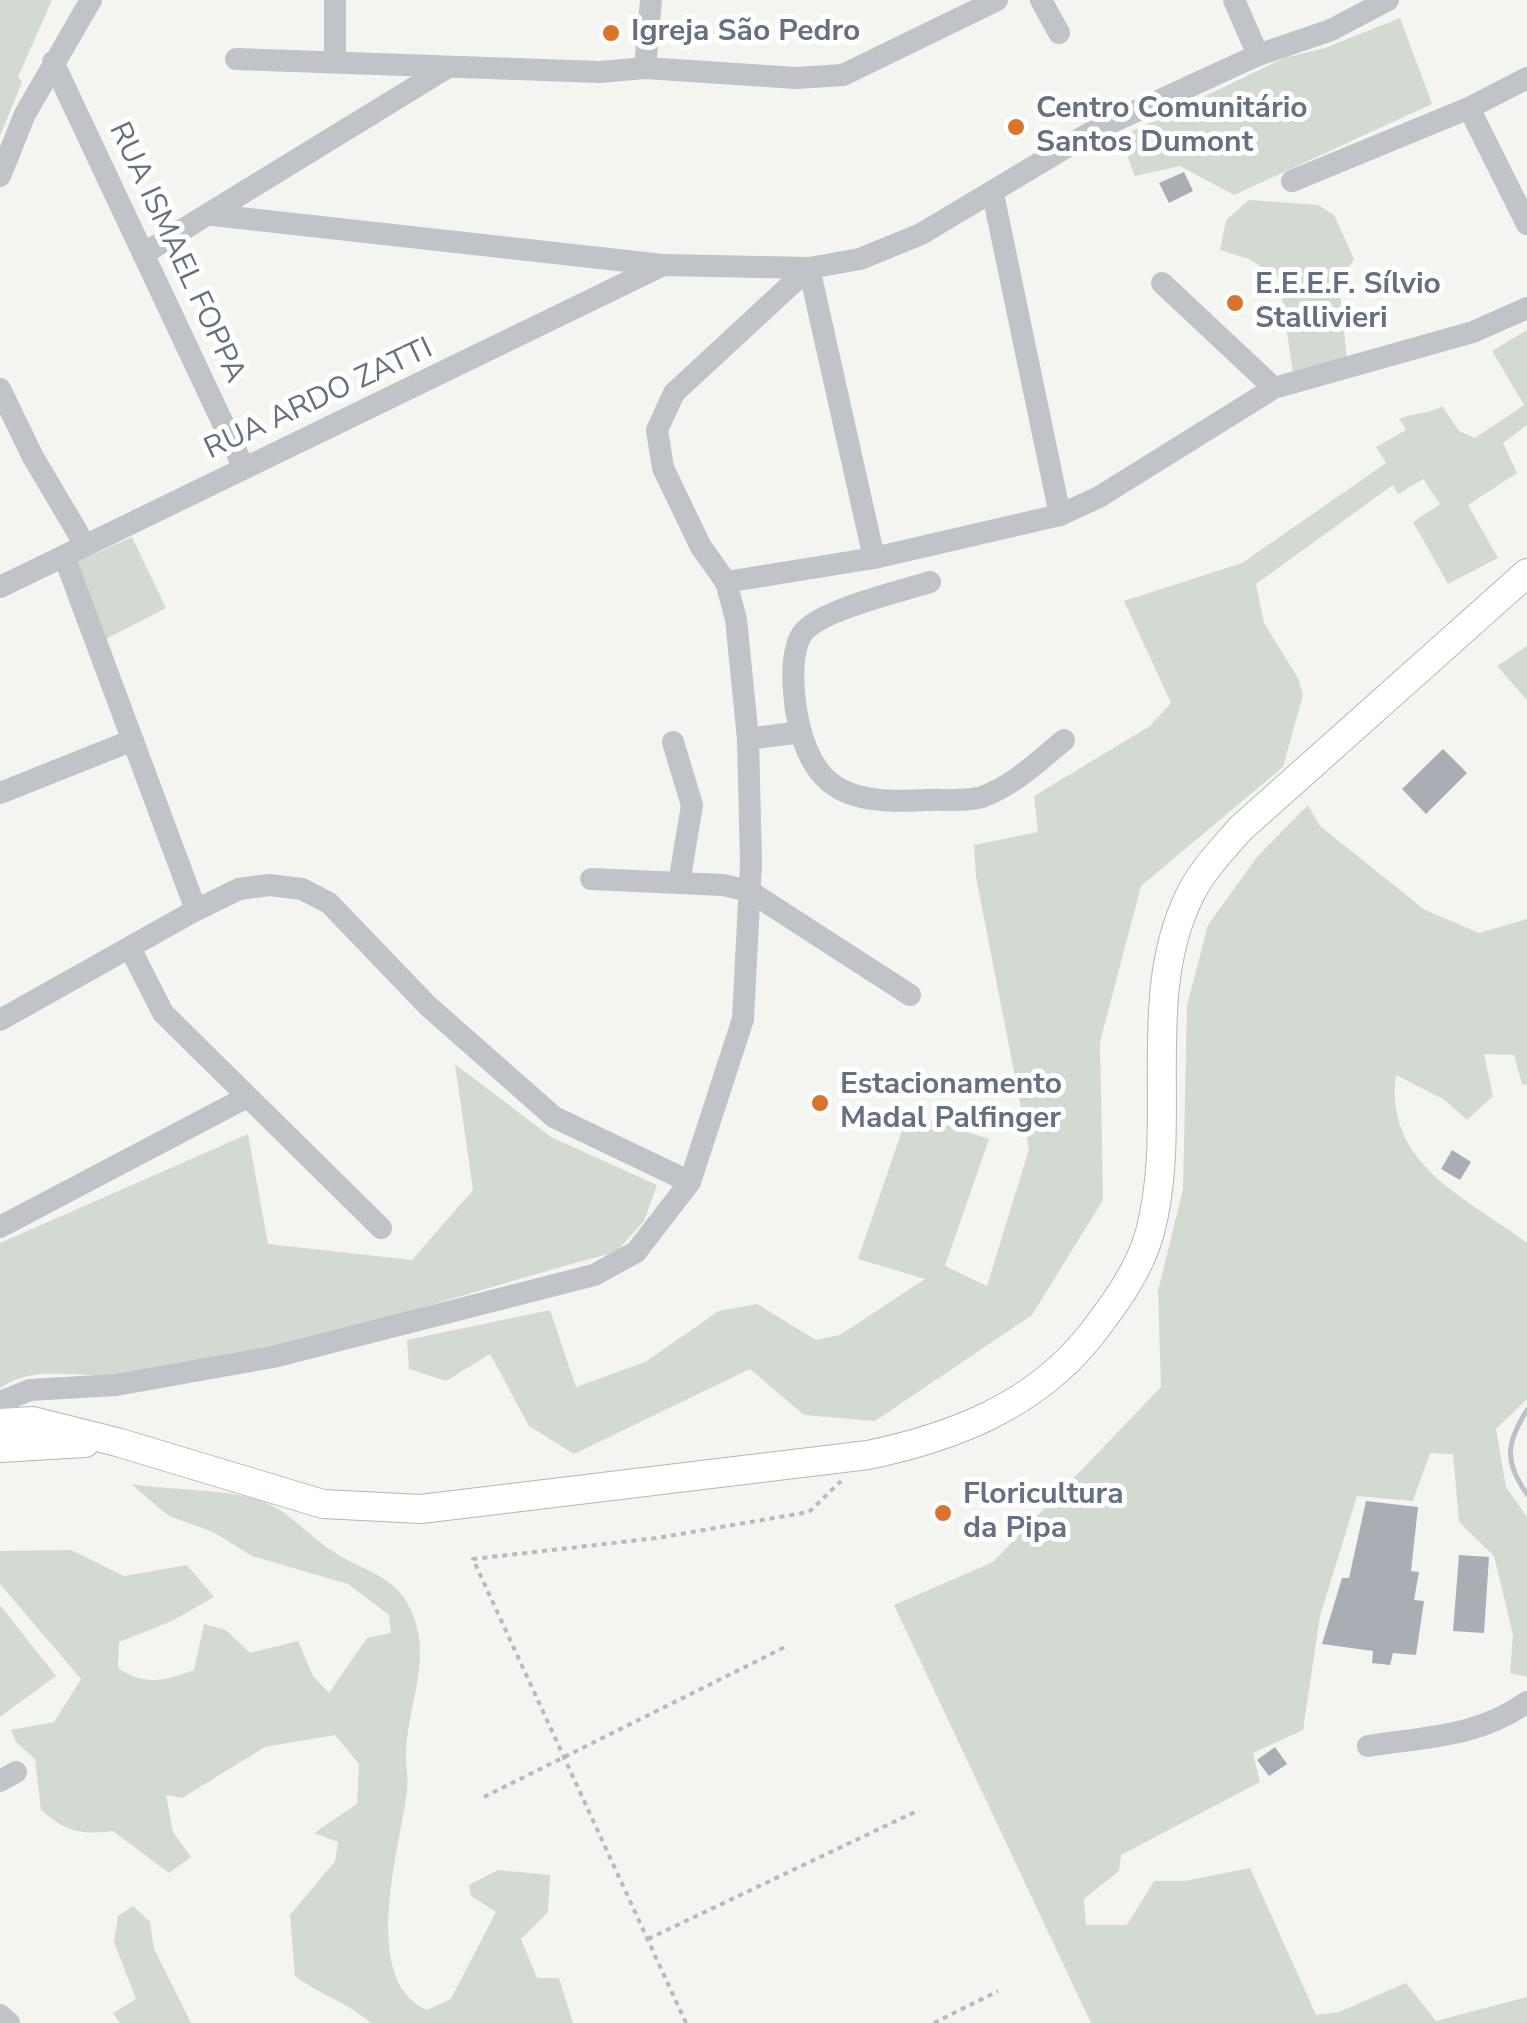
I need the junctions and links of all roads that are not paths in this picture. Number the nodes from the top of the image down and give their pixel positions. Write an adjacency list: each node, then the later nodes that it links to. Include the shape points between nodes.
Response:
1 (91, 0): 11 (street)
2 (335, 0): 12 (street)
3 (651, 0): 14 (street)
4 (997, 0): 14 (street, via 843,75)
5 (1041, 0): 8 (street)
6 (1234, 0): 9 (street)
7 (1388, 0): 9 (street, via 1331,30)
8 (1059, 33)
9 (1258, 56): 19 (street, via 1082,136)
10 (236, 58): 12 (street)
11 (54, 62): 17 (street); 22 (street, RUA ISMAEL FOPPA)
12 (335, 62): 13 (street)
13 (448, 67): 14 (street); 20 (street)
14 (645, 68)
15 (1527, 78): 16 (street)
16 (1469, 108): 18 (street); 21 (street)
17 (0, 176)
18 (1292, 181)
19 (993, 194): 24 (street, via 906,240); 30 (street)
20 (213, 215): 22 (street); 23 (street)
21 (1527, 224)
22 (143, 254): 29 (street, RUA ISMAEL FOPPA)
23 (663, 265): 24 (street); 29 (street, RUA ARDO ZATTI)
24 (809, 268): 32 (street); 34 (street, via 674,393 656,430 663,468)
25 (1162, 283): 27 (street)
26 (1527, 308): 27 (street, via 1473,332)
27 (1274, 388): 30 (street)
28 (0, 389): 31 (street)
29 (244, 468): 31 (street, RUA ARDO ZATTI)
30 (1060, 515): 32 (street)
31 (75, 551): 36 (street, RUA ARDO ZATTI); 39 (street)
32 (874, 558): 34 (street)
33 (1527, 573): 56 (main road, via 1240,829 1206,868 1189,896 1168,964 1160,1153 1150,1230 1137,1266 1068,1363 1004,1408 924,1443 868,1455 421,1509 323,1504)
34 (726, 582): 38 (street)
35 (930, 582): 37 (street, via 820,620 802,633 794,665)
36 (0, 587)
37 (800, 732): 38 (street); 40 (street, via 822,775 836,786 851,797 890,802 980,798 1021,776)
38 (748, 739): 45 (street)
39 (134, 740): 42 (street); 46 (street)
40 (1064, 740)
41 (672, 742): 44 (street, via 692,805)
42 (0, 794)
43 (591, 879): 44 (street)
44 (679, 883): 45 (street)
45 (750, 891): 48 (street); 51 (street, via 742,1019)
46 (196, 910): 47 (street); 51 (street, via 268,884 302,889 329,903 428,1006 554,1117)
47 (131, 950): 49 (street); 50 (street, via 163,1013)
48 (910, 995)
49 (0, 1020)
50 (247, 1097): 52 (street); 53 (street)
51 (690, 1182): 54 (street, via 636,1252 594,1275 273,1357 116,1385 30,1390)
52 (0, 1227)
53 (380, 1228)
54 (0, 1402)
55 (0, 1423): 56 (main road, via 33,1421)
56 (117, 1442): 57 (main road)
57 (0, 1448)
58 (1527, 1702): 59 (street, via 1465,1733)
59 (1368, 1746)
60 (0, 2014): 61 (street)
61 (9, 2023)

